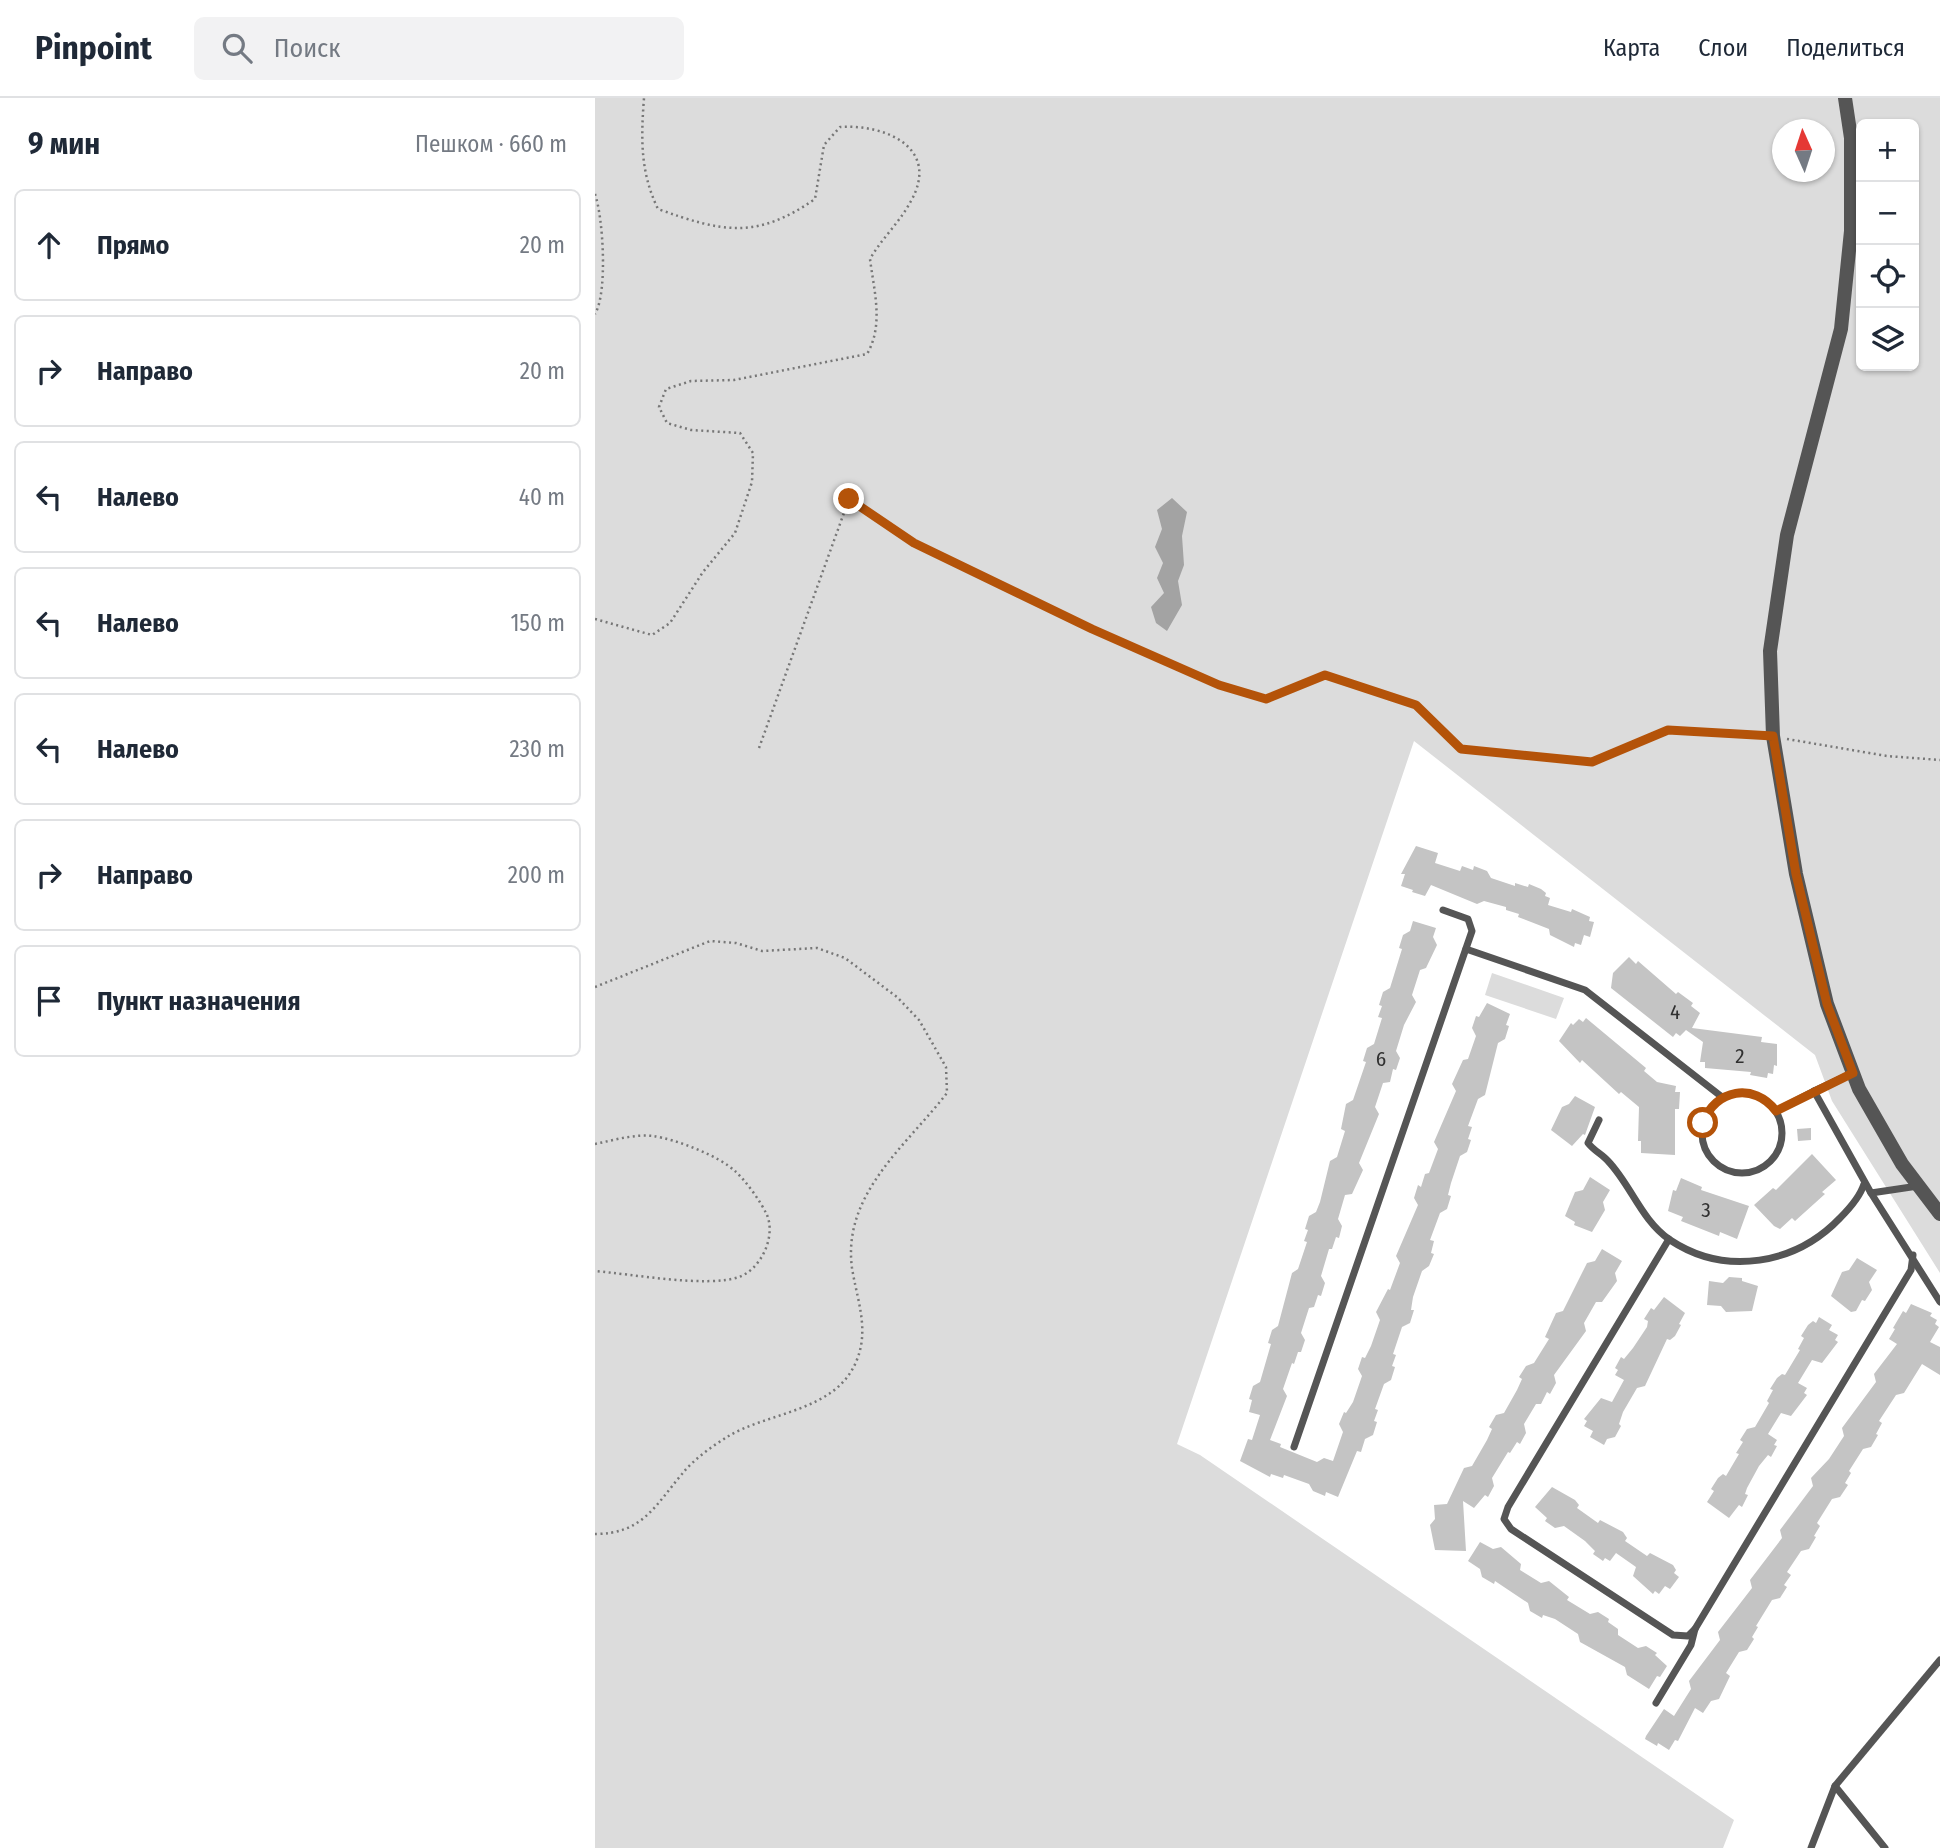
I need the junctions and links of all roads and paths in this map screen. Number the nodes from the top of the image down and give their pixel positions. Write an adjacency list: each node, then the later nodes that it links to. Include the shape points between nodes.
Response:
1 (644, 98): 5 (path, via 641,153 646,184 658,209 707,227 773,224 815,199 824,145 840,127 864,125 889,132 910,148 919,171 913,198 870,259 877,313 876,338 867,354 734,380 691,381 666,389 659,407 667,423 691,430 740,433 753,453 752,482 735,533 670,623 652,635)
2 (1845, 98): 6 (street, via 1851,138 1851,231 1843,317 1787,535 1770,650)
3 (595, 194): 4 (path, via 602,283)
4 (595, 314)
5 (595, 620)
6 (1773, 736): 7 (path, via 1668,730 1592,762 1461,749 1416,705 1325,675 1266,699 1168,663 926,549 849,499); 8 (path, via 1887,756); 12 (street, via 1799,887 1827,1004)
7 (759, 748)
8 (1940, 760)
9 (1443, 910): 10 (lane, via 1471,922)
10 (1466, 949): 14 (lane, via 1585,990); 26 (lane)
11 (595, 987): 27 (path, via 710,941 762,951 817,948 845,958 897,997 919,1020 946,1067 947,1093 898,1149 860,1206 852,1268 863,1332 856,1363 838,1387 813,1403 729,1436 683,1473 648,1516 624,1531)
12 (1853, 1073): 13 (lane); 19 (street, via 1902,1164)
13 (1814, 1091): 15 (lane); 18 (lane)
14 (1722, 1097): 15 (lane, via 1754,1094); 15 (lane, via 1706,1114 1703,1144 1711,1159 1736,1172 1756,1170 1773,1158 1782,1138)
15 (1776, 1111)
16 (1599, 1120): 22 (lane, via 1588,1143 1609,1162 1639,1207)
17 (595, 1144): 24 (path, via 653,1136 736,1171 767,1216 768,1241 760,1262 740,1277 714,1280)
18 (1864, 1184): 20 (lane); 22 (lane, via 1848,1210 1815,1241 1767,1260 1715,1259)
19 (1919, 1186): 20 (lane); 21 (street)
20 (1871, 1193): 23 (lane)
21 (1940, 1214)
22 (1669, 1239): 28 (lane, via 1504,1519 1511,1529 1673,1635 1688,1636)
23 (1913, 1255): 25 (lane); 28 (lane, via 1911,1270)
24 (595, 1271)
25 (1940, 1302)
26 (1294, 1447)
27 (595, 1534)
28 (1695, 1629): 30 (lane, via 1691,1645)
29 (1940, 1660): 31 (lane)
30 (1655, 1703)
31 (1835, 1786): 32 (lane); 33 (lane)
32 (1811, 1848)
33 (1885, 1848)

